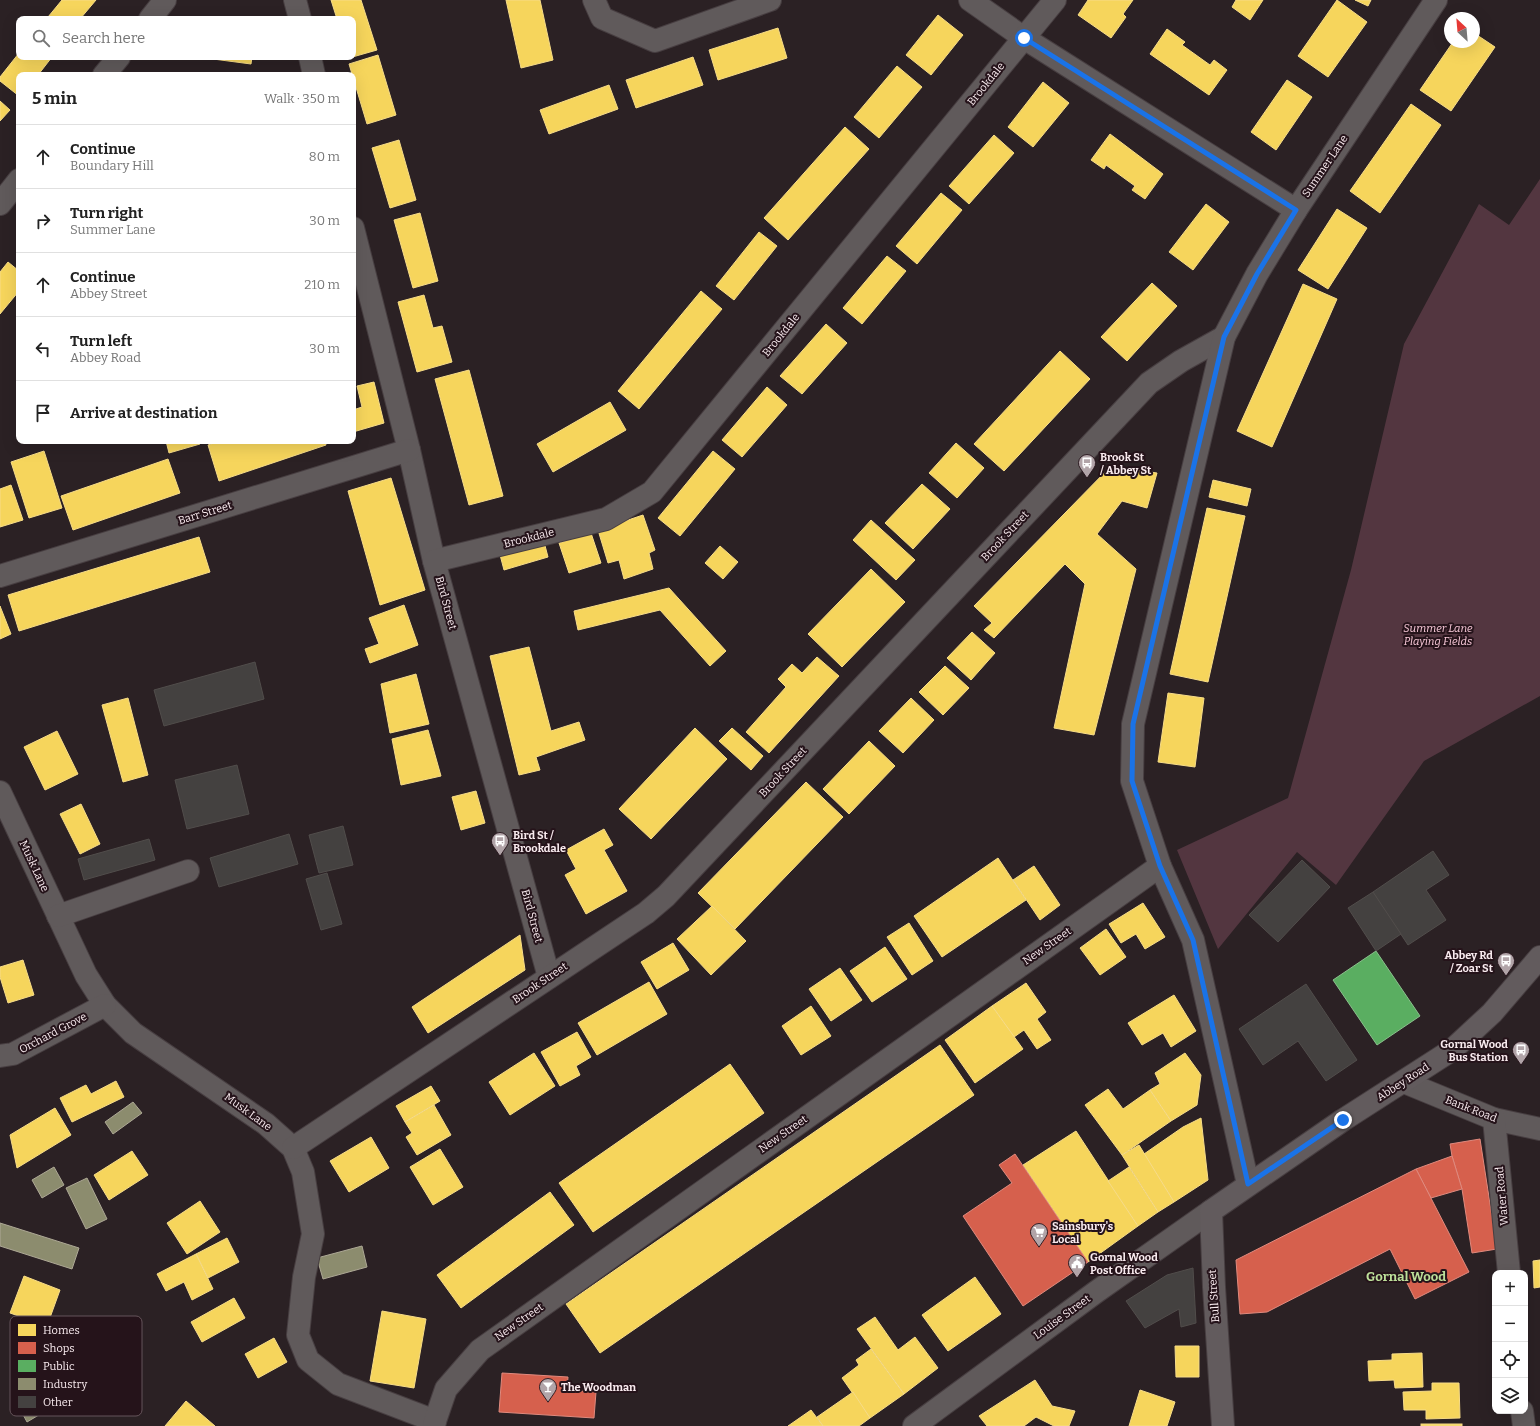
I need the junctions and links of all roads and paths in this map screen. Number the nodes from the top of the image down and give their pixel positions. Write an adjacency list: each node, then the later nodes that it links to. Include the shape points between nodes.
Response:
1 (165, 0): 8 (street)
2 (295, 0): 9 (street)
3 (594, 0): 4 (street, via 602,18 655,41)
4 (770, 0)
5 (970, 0): 10 (street)
6 (1055, 0): 10 (street, Brookdale)
7 (1436, 0): 17 (street, Summer Lane)
8 (152, 16)
9 (299, 16)
10 (1024, 38): 17 (street); 21 (street, Brookdale, via 652,492 606,519)
11 (116, 60): 13 (street)
12 (311, 60): 14 (street)
13 (106, 72)
14 (313, 72)
15 (16, 184): 16 (street)
16 (0, 204)
17 (1296, 210): 19 (street, Summer Lane, via 1257,274)
18 (356, 240): 20 (street, Bird Street)
19 (1224, 337): 24 (street, Summer Lane, via 1133,724 1132,781); 28 (street, Brook Street, via 1181,361 1149,383 666,896 646,913)
20 (409, 450): 21 (street, Bird Street); 22 (street, Barr Street)
21 (434, 560): 28 (street, Bird Street)
22 (0, 576)
23 (0, 792): 26 (street, Musk Lane)
24 (1160, 866): 35 (street, Summer Lane, via 1193,940); 39 (street, New Street, via 480,1350 446,1389)
25 (188, 871): 26 (street)
26 (58, 916): 29 (street, Musk Lane, via 86,975)
27 (1540, 957): 31 (main road, Abbey Road, via 1492,1013 1452,1050)
28 (549, 977): 34 (street, Brook Street)
29 (105, 1005): 30 (street, Orchard Grove, via 13,1054); 34 (street, Musk Lane, via 133,1033 266,1124)
30 (0, 1056)
31 (1404, 1082): 32 (street, Bank Road); 35 (main road, Abbey Road)
32 (1494, 1119): 33 (street, Bank Road); 37 (street, Water Road)
33 (1540, 1129)
34 (293, 1148): 39 (street, Musk Lane, via 303,1172 313,1234 304,1277 298,1335 308,1360 338,1384)
35 (1248, 1184): 36 (main road)
36 (1211, 1210): 40 (main road, Bull Street); 41 (street, Louise Street)
37 (1509, 1270)
38 (1522, 1414): 42 (street)
39 (435, 1423)
40 (1221, 1424)
41 (914, 1426)
42 (1524, 1426)

